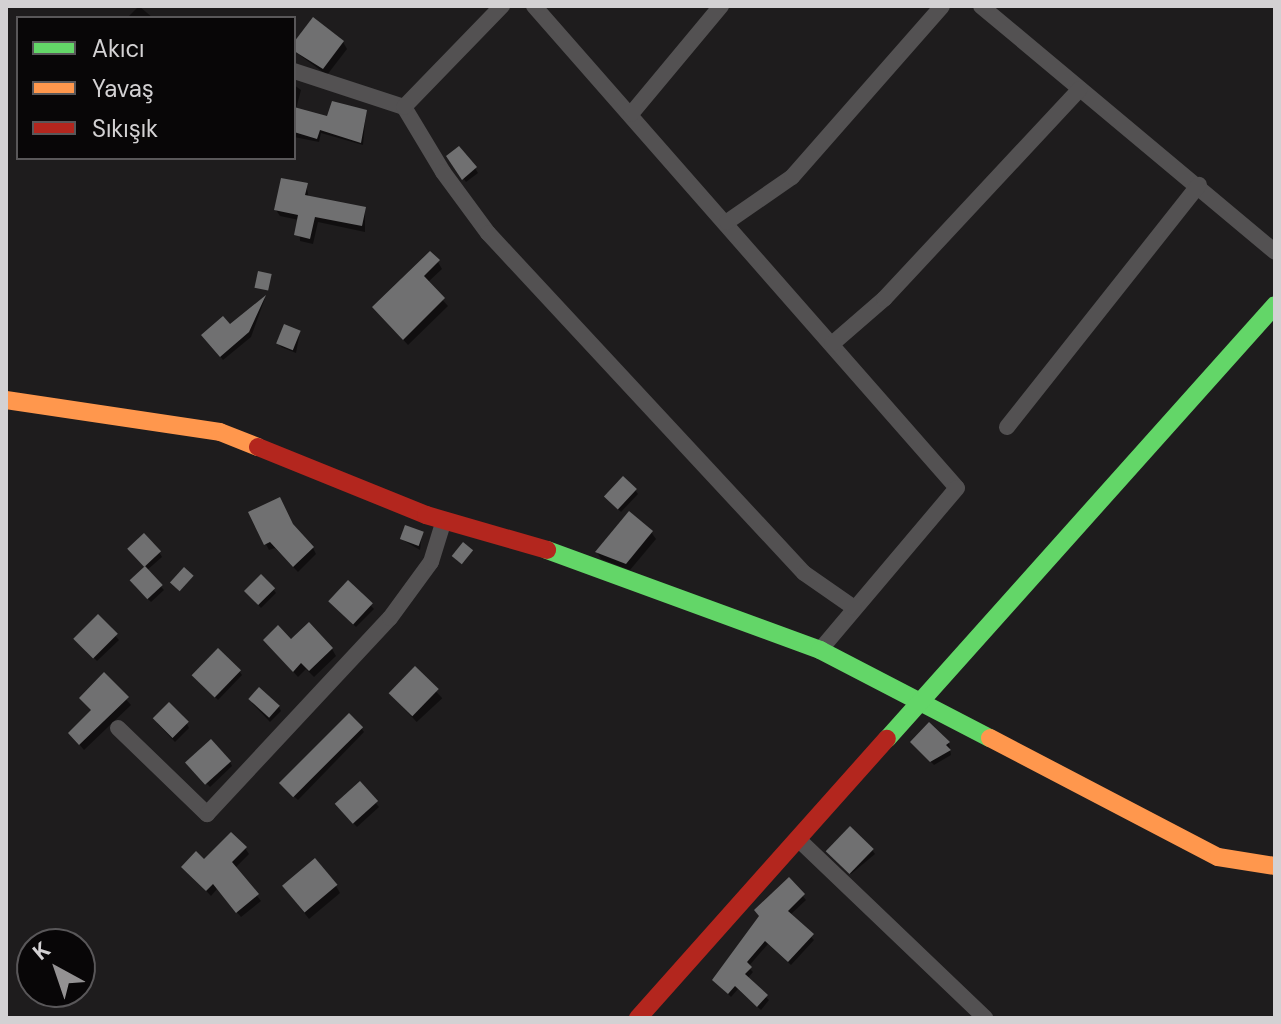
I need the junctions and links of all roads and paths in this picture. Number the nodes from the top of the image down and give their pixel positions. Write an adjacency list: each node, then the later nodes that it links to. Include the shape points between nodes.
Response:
1 (502, 6): 8 (street)
2 (534, 6): 9 (street)
3 (721, 6): 9 (street)
4 (942, 6): 11 (street, via 792,177)
5 (981, 6): 7 (street)
6 (296, 72): 8 (street)
7 (1080, 89): 10 (street); 14 (street, via 884,299)
8 (404, 107): 18 (street, via 488,233 804,573)
9 (631, 114): 11 (street)
10 (1199, 185): 12 (street); 16 (street)
11 (727, 222): 14 (street)
12 (1275, 252)
13 (1275, 305): 20 (street)
14 (832, 344): 18 (street, via 957,488)
15 (6, 400): 17 (street, via 220,432)
16 (1007, 427)
17 (444, 520): 19 (street, via 543,548); 21 (street, via 431,562 390,618 207,814)
18 (853, 607): 19 (street)
19 (820, 650): 20 (street)
20 (917, 698): 22 (street); 23 (street, via 1218,857)
21 (118, 728)
22 (798, 839): 24 (street); 25 (street)
23 (1275, 866)
24 (638, 1018)
25 (985, 1018)

